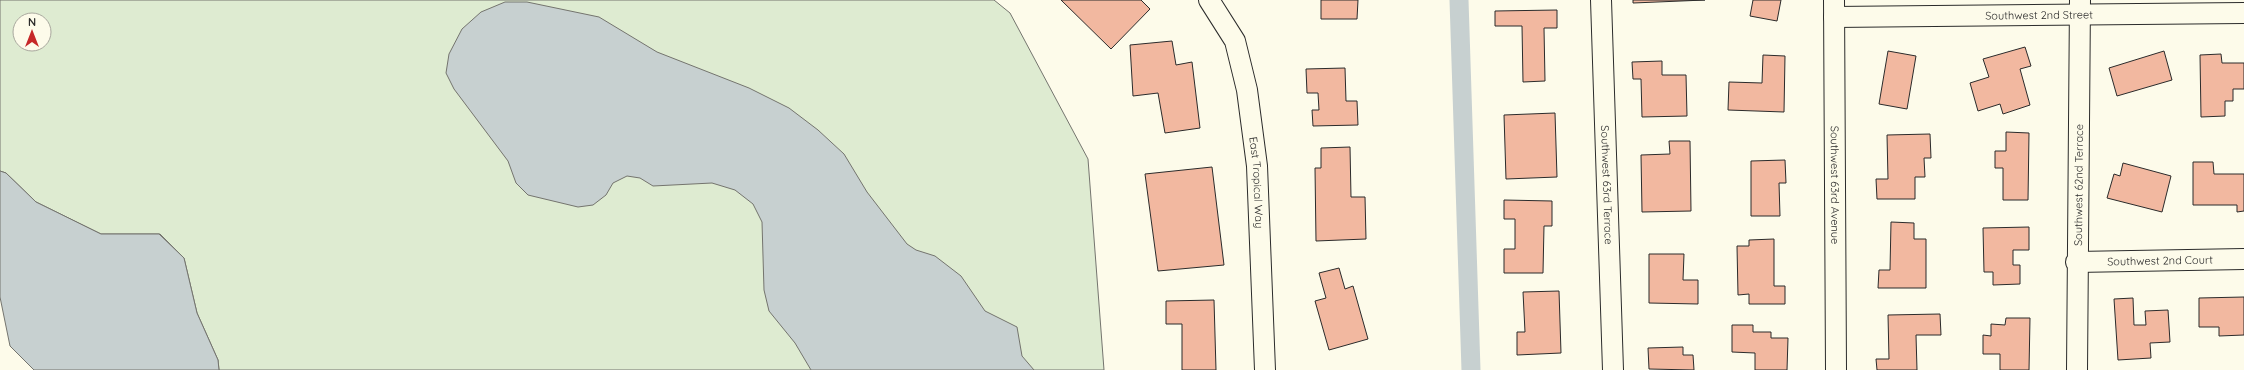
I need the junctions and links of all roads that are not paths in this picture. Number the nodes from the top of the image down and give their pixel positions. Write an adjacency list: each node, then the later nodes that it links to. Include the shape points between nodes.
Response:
1 (1601, 0): 9 (street, Southwest 63rd Terrace)
2 (1212, 1): 8 (street, East Tropical Way, via 1235,41 1247,90 1257,166)
3 (1834, 8): 4 (street, Southwest 2nd Street); 10 (street, Southwest 63rd Avenue)
4 (2080, 8): 5 (street, Southwest 2nd Street); 7 (street, Southwest 62nd Terrace)
5 (2244, 13)
6 (2244, 259): 7 (street, Southwest 2nd Court)
7 (2076, 262): 11 (street, Southwest 62nd Terrace)
8 (1265, 370)
9 (1613, 370)
10 (1836, 370)
11 (2077, 370)

